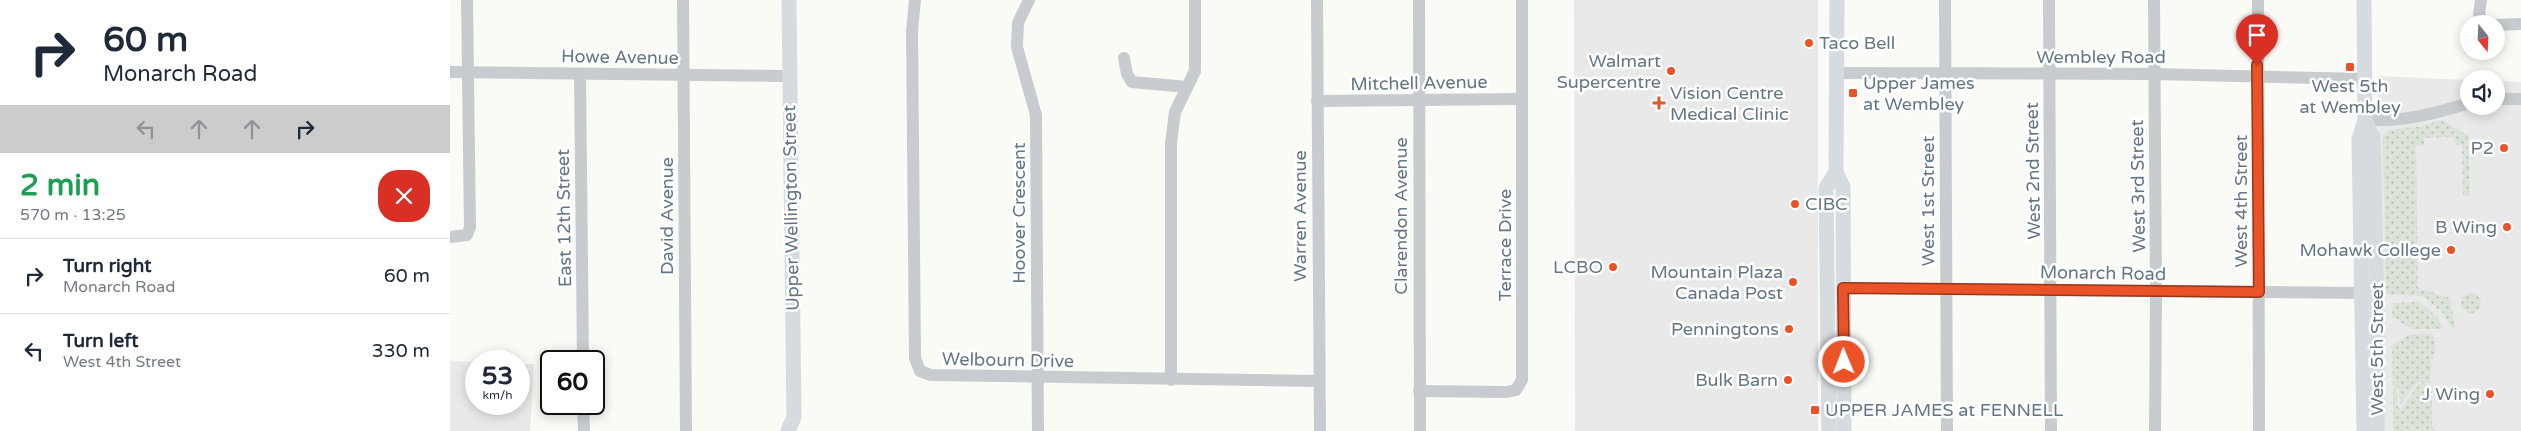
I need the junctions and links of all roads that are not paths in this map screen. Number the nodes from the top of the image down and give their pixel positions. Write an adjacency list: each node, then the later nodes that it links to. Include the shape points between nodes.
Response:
1 (468, 0): 22 (street)
2 (682, 0): 27 (street, David Avenue)
3 (789, 0): 29 (main road, Upper Wellington Street)
4 (915, 0): 49 (street, Welbourn Drive, via 912,41 916,364 920,371 931,375)
5 (1029, 0): 49 (street, Hoover Crescent, via 1018,24 1017,46 1036,115)
6 (1195, 0): 32 (street, via 1195,70)
7 (1317, 0): 36 (street, Warren Avenue)
8 (1419, 0): 37 (street, Clarendon Avenue)
9 (1522, 0): 33 (street, Terrace Drive)
10 (1837, 0): 24 (main road)
11 (1945, 0): 23 (street, West 1st Street)
12 (2049, 0): 28 (street, West 2nd Street)
13 (2154, 0): 26 (street, West 3rd Street)
14 (2258, 0): 30 (street, West 4th Street)
15 (2364, 0): 31 (main road, West 5th Street)
16 (2481, 0): 17 (street)
17 (2479, 15)
18 (2521, 24): 19 (street)
19 (2505, 25)
20 (1124, 58): 32 (street, via 1132,82)
21 (450, 72): 22 (street, Howe Avenue)
22 (468, 72): 25 (street, Howe Avenue); 41 (street, via 470,227 467,235)
23 (1945, 72): 24 (street, Wembley Road); 28 (street, Wembley Road); 43 (street, West 1st Street)
24 (1836, 73): 40 (main road)
25 (580, 74): 27 (street, Howe Avenue); 48 (street, East 12th Street)
26 (2154, 74): 28 (street, Wembley Road); 30 (street, Wembley Road); 45 (street, West 3rd Street)
27 (683, 75): 29 (street, Howe Avenue); 56 (street, David Avenue)
28 (2050, 75): 44 (street, West 2nd Street)
29 (790, 76): 54 (main road, Upper Wellington Street)
30 (2257, 77): 31 (street, Wembley Road); 46 (street, West 4th Street)
31 (2365, 79): 39 (main road, West 5th Street)
32 (1187, 87): 50 (street, via 1175,112 1171,143)
33 (1521, 99): 37 (street, Mitchell Avenue); 52 (street, Terrace Drive, via 1522,380 1516,390 1507,392)
34 (2505, 99): 35 (street)
35 (2521, 99)
36 (1317, 101): 37 (street, Mitchell Avenue); 51 (street, Warren Avenue)
37 (1418, 101): 52 (street, Clarendon Avenue)
38 (2460, 106): 39 (street, via 2418,118)
39 (2365, 120): 47 (main road, West 5th Street, via 2360,140); 69 (main road, West 5th Street, via 2373,137)
40 (1836, 172): 42 (main road, via 1843,187); 62 (main road, via 1826,188)
41 (450, 237)
42 (1843, 288): 43 (street, Monarch Road); 63 (main road)
43 (1945, 289): 44 (street, Monarch Road); 64 (street, West 1st Street)
44 (2052, 290): 45 (street, Monarch Road); 65 (street, West 2nd Street)
45 (2156, 291): 46 (street, Monarch Road); 66 (street, West 3rd Street)
46 (2259, 292): 47 (street, Monarch Road); 67 (street, West 4th Street)
47 (2362, 293): 68 (main road, West 5th Street)
48 (583, 350)
49 (1037, 378): 50 (street, Welbourn Drive); 59 (street, Hoover Crescent)
50 (1171, 380): 51 (street, Welbourn Drive)
51 (1318, 381): 60 (street, Warren Avenue)
52 (1419, 391): 61 (street, Clarendon Avenue)
53 (584, 415): 55 (street)
54 (794, 417): 57 (main road, Upper Wellington Street); 58 (main road, Upper Wellington Street)
55 (584, 431)
56 (686, 431)
57 (788, 431)
58 (801, 431)
59 (1038, 431)
60 (1320, 431)
61 (1420, 431)
62 (1829, 431)
63 (1844, 431)
64 (1947, 431)
65 (2051, 431)
66 (2155, 431)
67 (2259, 431)
68 (2364, 431)
69 (2377, 431)

